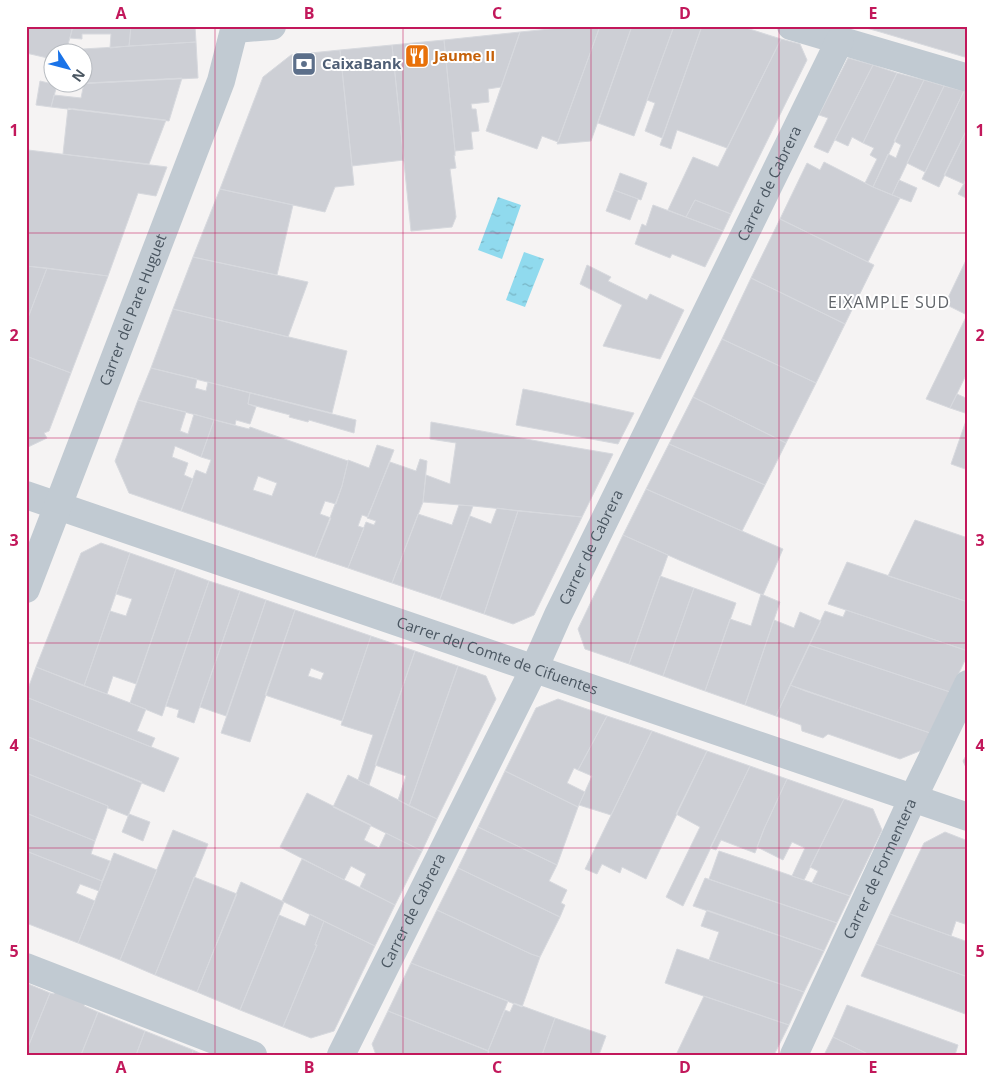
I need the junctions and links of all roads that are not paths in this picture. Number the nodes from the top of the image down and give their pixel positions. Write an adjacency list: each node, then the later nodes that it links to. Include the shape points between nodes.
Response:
1 (272, 26): 3 (street)
2 (791, 26): 4 (street)
3 (235, 28): 7 (street, Carrer del Pare Huguet, via 221,81)
4 (840, 40): 5 (street); 9 (street, Carrer de Cabrera)
5 (968, 78)
6 (26, 495): 7 (street, Carrer del Comte de Cifuentes)
7 (58, 506): 8 (street, Carrer del Pare Huguet); 9 (street, Carrer del Comte de Cifuentes)
8 (26, 589)
9 (534, 669): 11 (street, Carrer del Comte de Cifuentes); 15 (street, Carrer de Cabrera)
10 (968, 684): 11 (street, Carrer de Formentera)
11 (913, 798): 12 (street, Carrer del Comte de Cifuentes); 16 (street, Carrer de Formentera)
12 (968, 817)
13 (26, 967): 14 (street)
14 (253, 1055)
15 (341, 1055)
16 (794, 1055)

